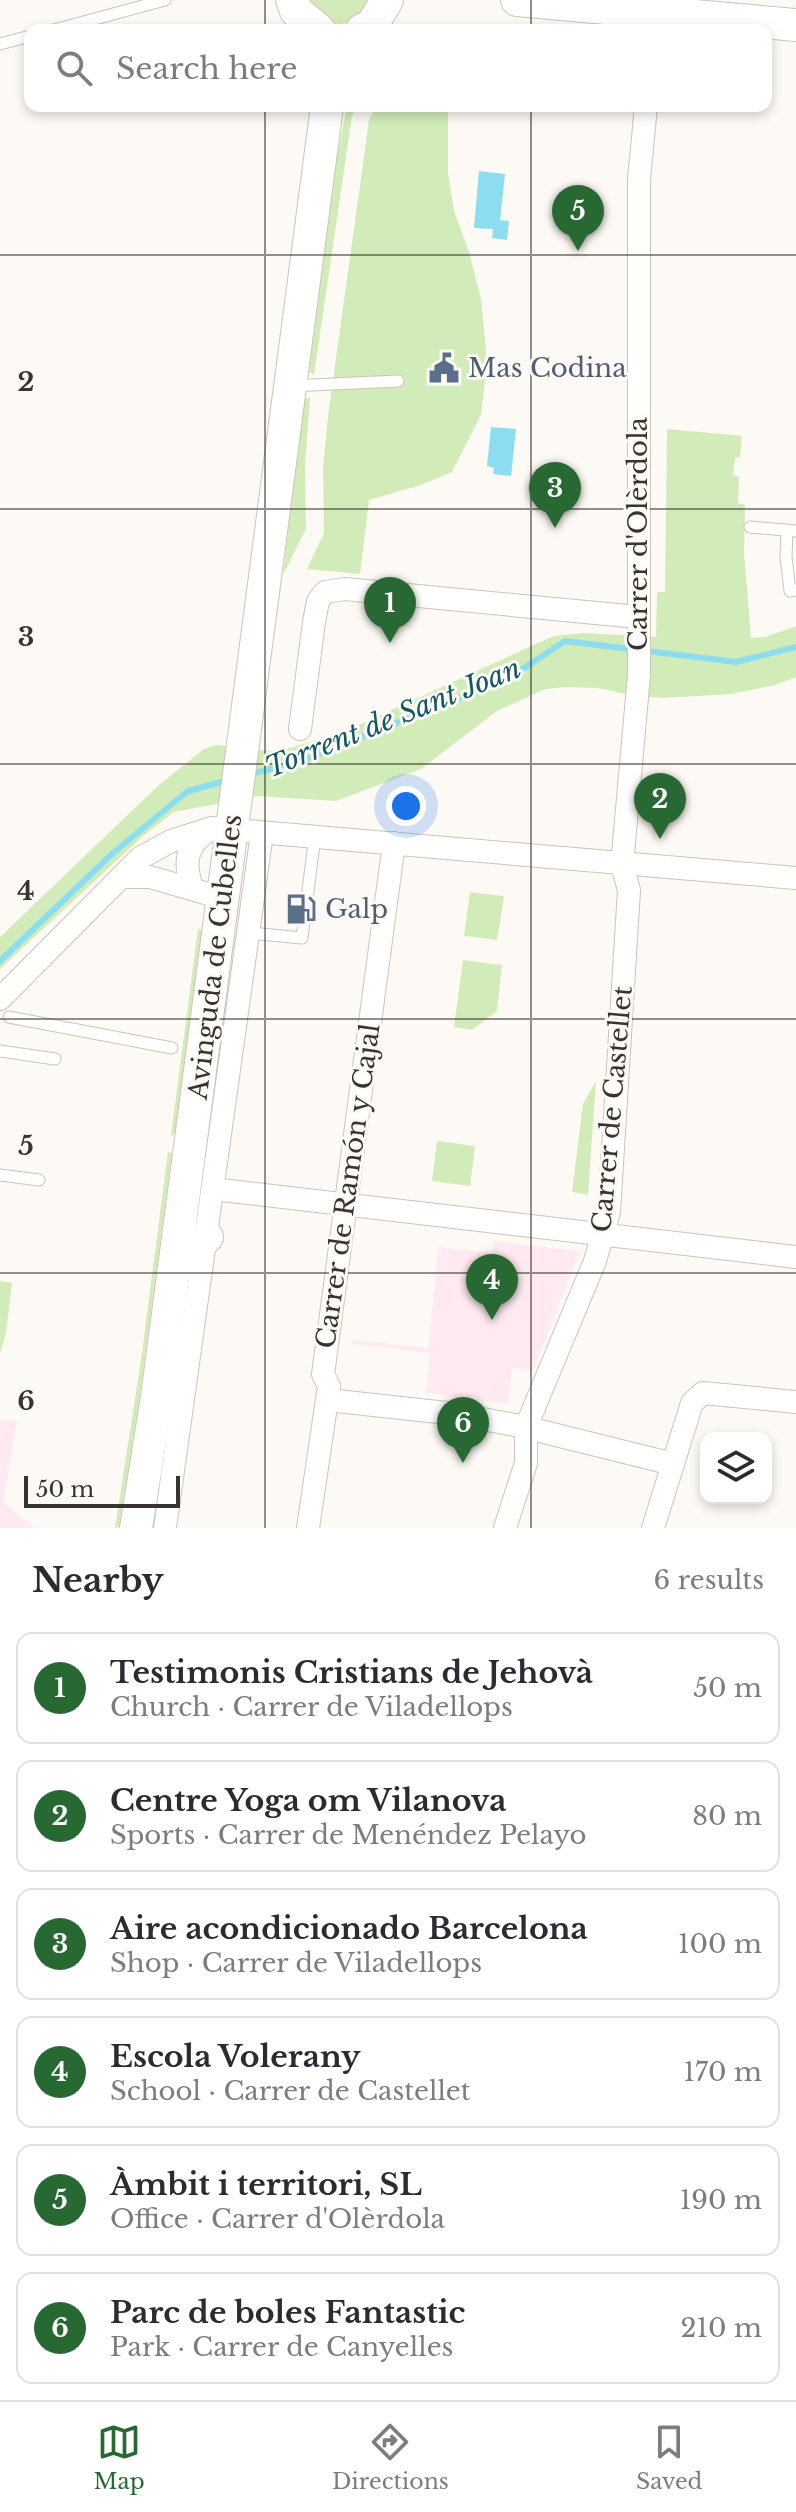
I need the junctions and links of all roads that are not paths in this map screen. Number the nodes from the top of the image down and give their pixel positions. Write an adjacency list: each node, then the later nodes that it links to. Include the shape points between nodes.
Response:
1 (165, 0): 6 (lane)
2 (292, 0): 7 (street)
3 (519, 0): 5 (street)
4 (393, 2): 8 (street)
5 (654, 14): 9 (street)
6 (76, 24)
7 (312, 24)
8 (373, 24)
9 (796, 25)
10 (24, 38): 11 (lane)
11 (0, 44)
12 (326, 112): 15 (street, Avinguda de Cubelles)
13 (645, 112): 19 (street, Carrer d'Olèrdola, via 639,180)
14 (398, 381): 15 (lane)
15 (291, 386): 21 (street, Avinguda de Cubelles)
16 (750, 527): 17 (lane)
17 (792, 530): 18 (lane, via 786,557 790,591)
18 (796, 590)
19 (638, 626): 20 (street, via 345,589 325,592 316,611); 24 (street, Carrer d'Olèrdola)
20 (300, 729)
21 (235, 825): 22 (street); 25 (street, via 171,841 140,858); 27 (street, via 195,840 186,867); 28 (street, Avinguda de Cubelles); 29 (street, Avinguda de Cubelles)
22 (315, 836): 23 (street); 29 (lane, via 302,938)
23 (394, 843): 24 (street); 37 (street, Carrer de Ramón y Cajal)
24 (622, 865): 26 (street); 38 (street, Carrer de Castellet, via 629,890)
25 (122, 877): 27 (street, via 150,877); 30 (street)
26 (796, 878)
27 (192, 888): 28 (street)
28 (222, 898): 41 (street, Avinguda de Cubelles)
29 (250, 933): 36 (street, Avinguda de Cubelles)
30 (5, 1008): 31 (lane)
31 (172, 1048)
32 (0, 1051): 33 (lane)
33 (55, 1059)
34 (0, 1175): 35 (lane)
35 (39, 1180)
36 (213, 1189): 37 (street); 39 (street, Avinguda de Cubelles)
37 (346, 1205): 38 (street); 48 (street, Carrer de Ramón y Cajal, via 323,1374 329,1386)
38 (604, 1235): 40 (street); 44 (street, Carrer de Castellet)
39 (207, 1237): 41 (street); 47 (street, Avinguda de Cubelles)
40 (796, 1257)
41 (174, 1265): 46 (street, Avinguda de Cubelles)
42 (337, 1401): 44 (street)
43 (796, 1402): 45 (street, via 703,1393 692,1403)
44 (526, 1427): 45 (street); 49 (street, Carrer de Castellet, via 526,1463)
45 (673, 1464): 50 (street)
46 (136, 1528)
47 (165, 1528)
48 (308, 1528)
49 (505, 1528)
50 (653, 1528)

